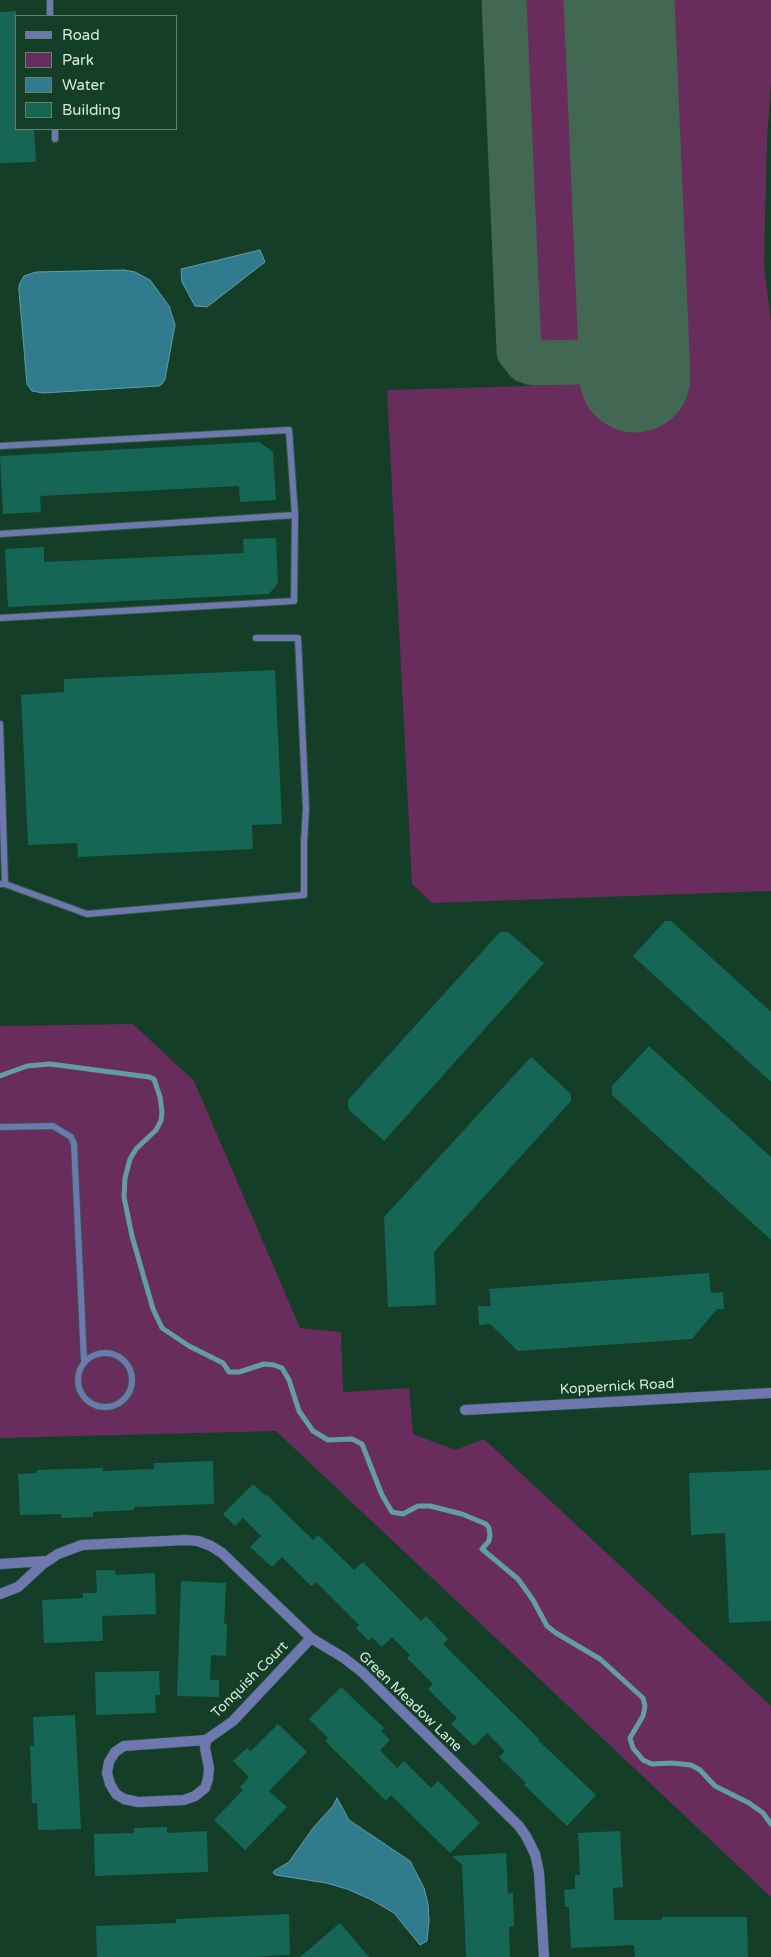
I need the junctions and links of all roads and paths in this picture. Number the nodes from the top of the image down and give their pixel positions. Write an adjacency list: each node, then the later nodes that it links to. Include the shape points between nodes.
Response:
1 (50, 0): 2 (lane)
2 (50, 15)
3 (55, 130): 4 (lane)
4 (55, 139)
5 (0, 446): 6 (lane, via 289,430)
6 (295, 515): 7 (lane); 8 (lane, via 294,601)
7 (0, 534)
8 (0, 618)
9 (256, 638): 11 (lane, via 298,638 306,809 304,895 87,914)
10 (0, 724): 11 (lane)
11 (3, 884)
12 (0, 1127): 13 (lane, via 52,1126 71,1137 74,1144)
13 (84, 1361): 13 (lane, via 79,1370 78,1386 88,1402 105,1408 122,1402 128,1395 132,1379 125,1363 119,1357 102,1354)
14 (771, 1393): 15 (street, Koppernick Road)
15 (465, 1410)
16 (48, 1561): 17 (street); 18 (street, Green Meadow Lane, via 18,1587); 19 (street, Green Meadow Lane, via 82,1545 198,1541 222,1553)
17 (0, 1564)
18 (0, 1594)
19 (311, 1638): 20 (street, Tonquish Court, via 233,1721); 21 (street, Green Meadow Lane, via 362,1672 519,1826 535,1854 539,1872)
20 (206, 1740): 20 (street, via 124,1746 109,1762 110,1784 116,1794 138,1802 184,1800 195,1796 205,1788 208,1779)
21 (544, 1957)

